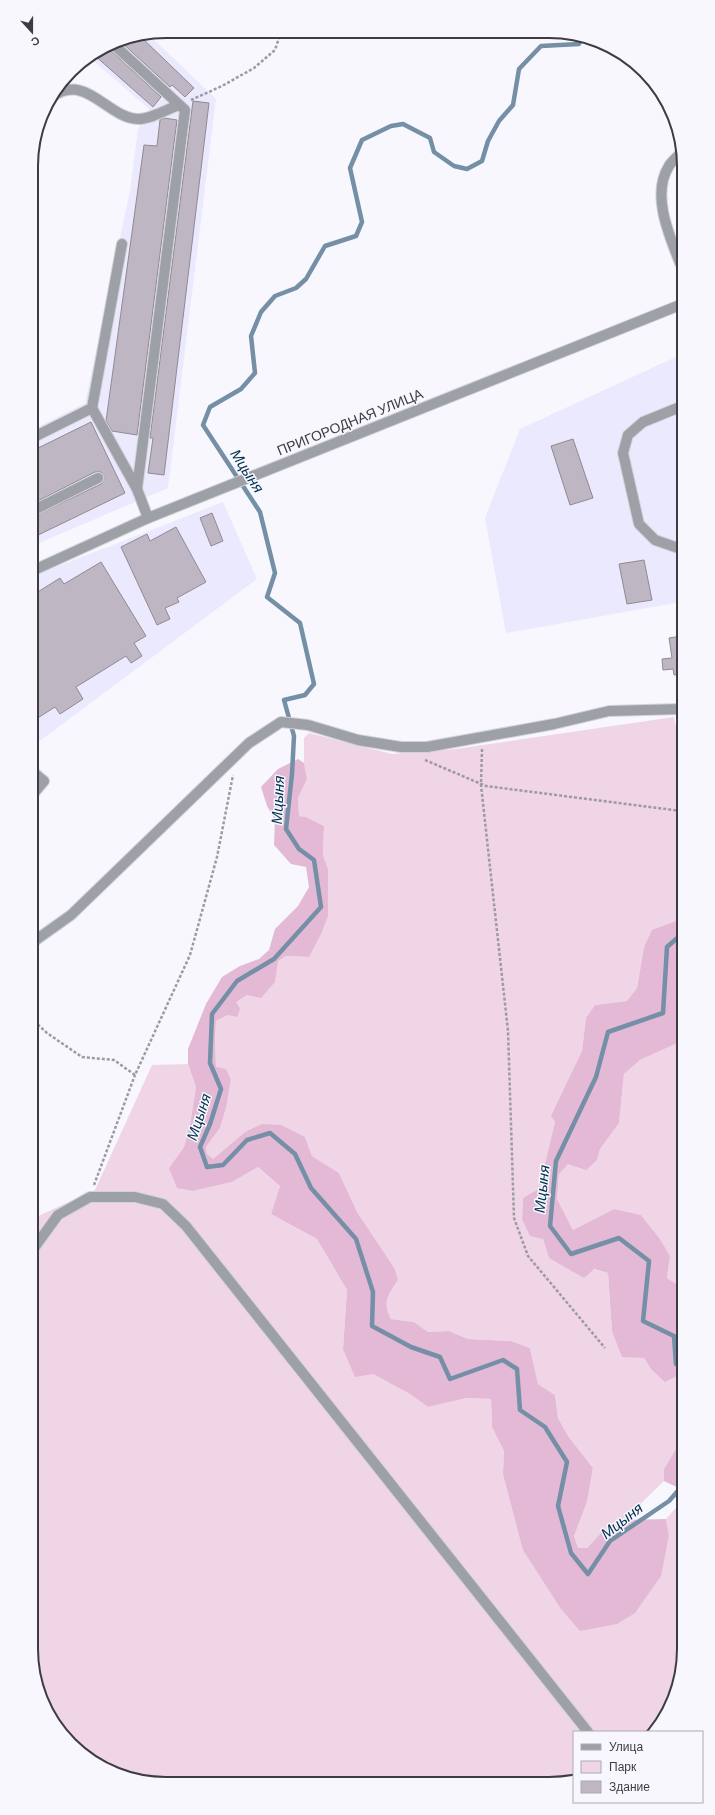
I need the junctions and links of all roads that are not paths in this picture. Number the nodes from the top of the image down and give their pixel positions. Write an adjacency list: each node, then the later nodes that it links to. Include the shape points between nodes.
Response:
1 (117, 48): 3 (street)
2 (62, 90): 3 (street, via 73,88 138,119)
3 (179, 105): 12 (street, via 185,110)
4 (677, 158): 6 (street, via 669,166 661,188 664,217)
5 (122, 244): 8 (street)
6 (677, 254)
7 (677, 306): 14 (street, ПРИГОРОДНАЯ УЛИЦА)
8 (92, 408): 10 (street); 12 (street)
9 (677, 408): 15 (street, via 643,422 628,435 623,453 639,524 655,540)
10 (38, 435)
11 (98, 478): 13 (street)
12 (137, 489): 14 (street)
13 (38, 507)
14 (148, 518): 16 (street, ПРИГОРОДНАЯ УЛИЦА)
15 (677, 548)
16 (38, 568)
17 (677, 709): 20 (street, via 609,711 554,724 427,747 401,747 358,740 308,725 281,722 249,743 71,915)
18 (38, 776): 19 (street, via 44,781)
19 (38, 788)
20 (38, 939)
21 (38, 1242): 22 (street, via 58,1215 90,1197 135,1197 163,1204 186,1226)
22 (587, 1731)

